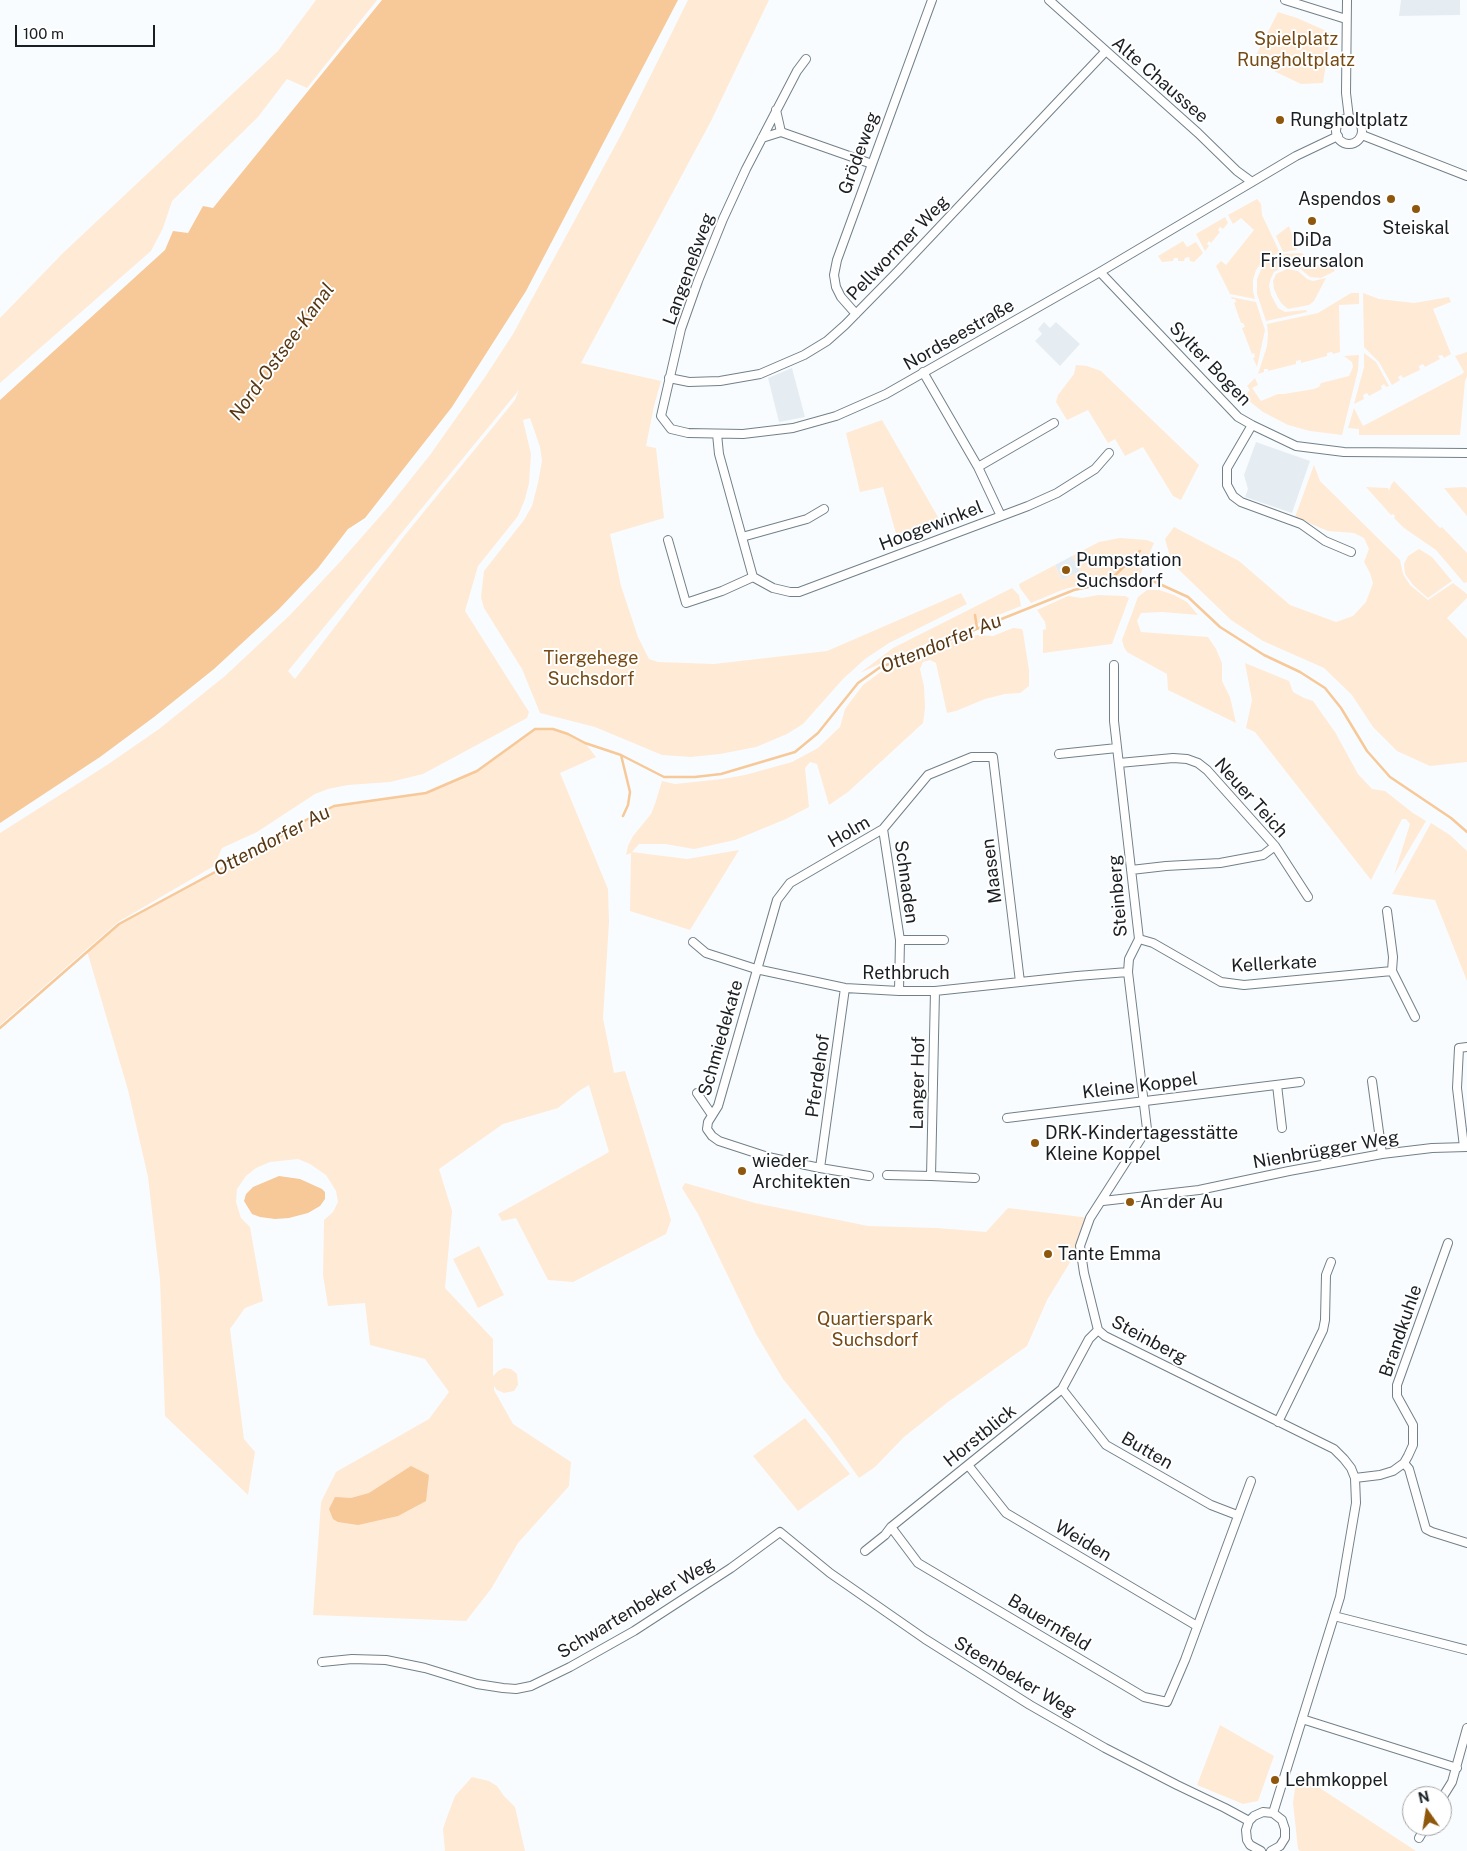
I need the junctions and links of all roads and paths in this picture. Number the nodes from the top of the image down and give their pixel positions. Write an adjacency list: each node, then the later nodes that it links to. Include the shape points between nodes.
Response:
1 (932, 0): 14 (street, Grödeweg)
2 (1049, 0): 6 (street, Alte Chaussee)
3 (1285, 0): 5 (street)
4 (1346, 0): 5 (street)
5 (1346, 20): 9 (street)
6 (1105, 52): 16 (street, Alte Chaussee); 18 (street, Pellwormer Weg)
7 (806, 59): 8 (street, Langeneßweg)
8 (776, 110): 10 (street); 13 (street, Langeneßweg)
9 (1349, 118): 11 (street, via 1360,123); 12 (street, via 1340,122 1336,131)
10 (781, 132): 13 (street); 14 (street)
11 (1362, 135): 12 (street, via 1352,143 1346,143); 15 (street)
12 (1338, 136): 16 (street)
13 (762, 138): 20 (street, Langeneßweg, via 722,219 681,329)
14 (872, 164): 18 (street, Grödeweg, via 834,275 841,297)
15 (1467, 176)
16 (1252, 182): 17 (street, Nordseestraße)
17 (1100, 272): 19 (street, Nordseestraße); 23 (street, Sylter Bogen, via 1238,417)
18 (856, 314): 20 (street, Pellwormer Weg, via 827,341 804,356 769,371 720,381 689,382)
19 (923, 372): 24 (street, Nordseestraße, via 886,394 836,416 792,428); 27 (street)
20 (669, 378): 21 (street, Langeneßweg)
21 (661, 416): 24 (street, Nordseestraße, via 671,429)
22 (1054, 424): 27 (street)
23 (1252, 424): 26 (street, Sylter Bogen, via 1296,446 1335,451); 32 (street, via 1227,468 1227,485 1233,496 1241,502 1301,524)
24 (717, 434): 30 (street, via 719,454)
25 (1109, 453): 29 (street, Hoogewinkel, via 1095,469 1057,493)
26 (1467, 453)
27 (978, 467): 29 (street)
28 (824, 509): 30 (street, via 807,519)
29 (1001, 516): 33 (street, Hoogewinkel, via 799,592 773,588)
30 (742, 537): 33 (street)
31 (668, 540): 33 (street, via 686,603)
32 (1351, 552)
33 (753, 577)
34 (1114, 665): 35 (street, Steinberg)
35 (1117, 748): 36 (street); 38 (street, Steinberg)
36 (1058, 754)
37 (993, 757): 39 (street, Holm, via 972,756 928,775); 51 (street, Maasen)
38 (1119, 763): 40 (street, Neuer Teich, via 1173,758 1198,763); 41 (street, Steinberg)
39 (883, 829): 45 (street, Schnaden); 48 (street, Holm, via 790,883 777,900)
40 (1275, 846): 41 (street, via 1263,855 1220,863); 42 (street, Neuer Teich)
41 (1131, 870): 44 (street, Steinberg)
42 (1308, 897)
43 (1387, 911): 49 (street)
44 (1139, 939): 49 (street, Kellerkate, via 1153,943 1221,982 1244,985); 50 (street, Steinberg, via 1129,959)
45 (900, 940): 46 (street, Schnaden); 54 (street, Schnaden)
46 (944, 940)
47 (693, 942): 48 (street, Rethbruch, via 706,953)
48 (756, 969): 52 (street, Rethbruch); 62 (street, Schmiedekate, via 718,1106)
49 (1392, 971): 55 (street)
50 (1128, 972): 51 (street, Rethbruch); 61 (street, Steinberg)
51 (1020, 982): 53 (street, Rethbruch)
52 (845, 988): 54 (street, Rethbruch); 67 (street, Pferdehof)
53 (935, 991): 54 (street, Rethbruch); 70 (street, Langer Hof)
54 (899, 992)
55 (1415, 1017)
56 (1467, 1047): 65 (street, via 1459,1048 1457,1088)
57 (1372, 1081): 66 (street)
58 (1300, 1082): 59 (street, Kleine Koppel)
59 (1277, 1085): 61 (street, Kleine Koppel); 64 (street)
60 (697, 1093): 62 (street, Schmiedekate)
61 (1145, 1101): 63 (street, Kleine Koppel); 72 (street, Steinberg, via 1147,1129)
62 (712, 1115): 67 (street, Schmiedekate, via 707,1129 719,1142)
63 (1007, 1118)
64 (1282, 1128)
65 (1466, 1147): 66 (street, Nienbrügger Weg)
66 (1382, 1154): 72 (street, Nienbrügger Weg, via 1199,1190)
67 (820, 1168): 69 (street)
68 (887, 1175): 70 (street)
69 (869, 1176)
70 (930, 1176): 71 (street)
71 (975, 1178)
72 (1103, 1201): 75 (street, Steinberg, via 1090,1218 1080,1246)
73 (1448, 1243): 78 (street, Brandkuhle, via 1397,1384 1397,1396 1413,1425 1413,1445)
74 (1331, 1262): 77 (street, via 1326,1275 1323,1330)
75 (1098, 1330): 76 (street, Horstblick, via 1089,1339); 77 (street, Steinberg)
76 (1062, 1389): 79 (street, Horstblick); 82 (street, Butten, via 1106,1444 1211,1505)
77 (1278, 1422): 80 (street, Steinberg, via 1334,1450 1351,1468)
78 (1404, 1463): 80 (street, via 1380,1475); 85 (street, via 1409,1469 1426,1529)
79 (968, 1465): 83 (street, Horstblick); 88 (street, Weiden, via 1006,1513)
80 (1355, 1478): 87 (street, Steinberg, via 1356,1503)
81 (1251, 1481): 82 (street)
82 (1237, 1515): 88 (street)
83 (890, 1527): 86 (street, Horstblick); 88 (street, Bauernfeld, via 918,1563 1144,1697 1167,1702)
84 (780, 1532): 90 (street, Schwartenbeker Weg, via 634,1632 532,1686 516,1689 477,1684 386,1660); 96 (street, Steenbeker Weg, via 830,1573 925,1639 1030,1705 1105,1748)
85 (1467, 1543)
86 (865, 1551)
87 (1334, 1616): 89 (street); 91 (street, Steinberg)
88 (1197, 1626)
89 (1467, 1650)
90 (322, 1662)
91 (1302, 1719): 93 (street); 95 (street, Steinberg)
92 (1467, 1728): 93 (street)
93 (1456, 1768): 94 (street)
94 (1450, 1786)
95 (1273, 1813): 96 (street, via 1262,1812); 97 (street, via 1282,1820 1285,1829)
96 (1249, 1822): 98 (street, via 1247,1840)
97 (1283, 1848): 99 (street)
98 (1261, 1851)
99 (1271, 1851)

